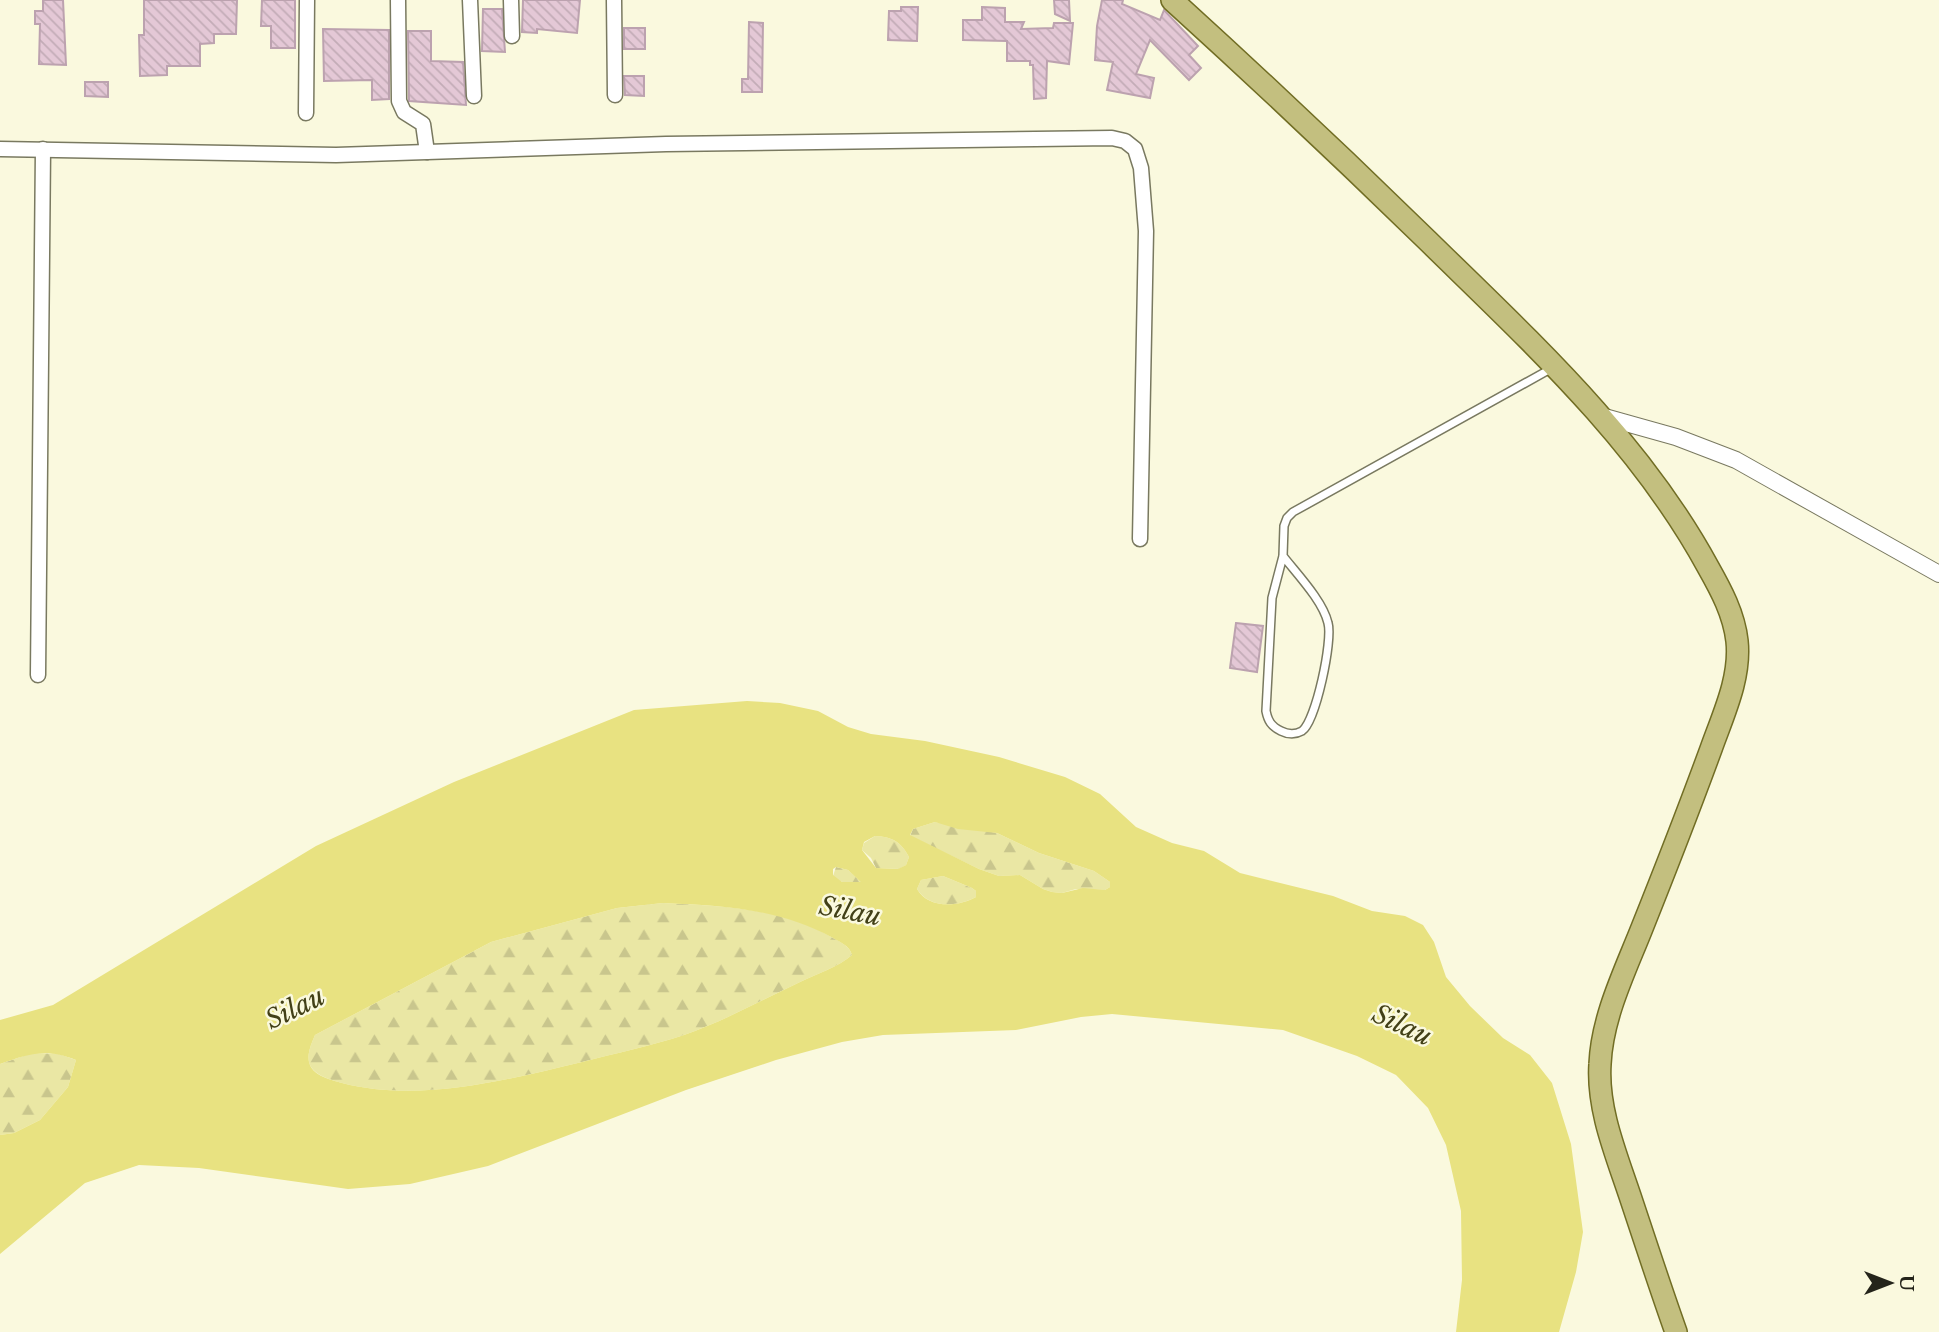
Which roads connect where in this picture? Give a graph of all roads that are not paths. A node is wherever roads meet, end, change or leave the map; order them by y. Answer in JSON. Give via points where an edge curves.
{"nodes":[{"id":1,"x":307,"y":0,"type":"edge"},
{"id":2,"x":398,"y":0,"type":"edge"},
{"id":3,"x":470,"y":0,"type":"edge"},
{"id":4,"x":512,"y":0,"type":"edge"},
{"id":5,"x":614,"y":0,"type":"edge"},
{"id":6,"x":1172,"y":0,"type":"edge"},
{"id":7,"x":512,"y":36,"type":"dead end"},
{"id":8,"x":615,"y":95,"type":"dead end"},
{"id":9,"x":474,"y":96,"type":"dead end"},
{"id":10,"x":306,"y":113,"type":"dead end"},
{"id":11,"x":0,"y":149,"type":"edge"},
{"id":12,"x":43,"y":149,"type":"junction"},
{"id":13,"x":427,"y":152,"type":"junction"},
{"id":14,"x":1554,"y":367,"type":"junction"},
{"id":15,"x":1601,"y":415,"type":"junction"},
{"id":16,"x":1140,"y":539,"type":"dead end"},
{"id":17,"x":1283,"y":556,"type":"junction"},
{"id":18,"x":1939,"y":574,"type":"edge"},
{"id":19,"x":38,"y":676,"type":"dead end"},
{"id":20,"x":1676,"y":1332,"type":"edge"}],
"edges":[{"from":1,"to":10,"type":"street"},
{"from":2,"to":13,"type":"street","via":[[399,101],[404,112],[423,124]]},
{"from":3,"to":9,"type":"street"},
{"from":4,"to":7,"type":"street"},
{"from":5,"to":8,"type":"street"},
{"from":6,"to":14,"type":"main road","via":[[1303,119]]},
{"from":11,"to":12,"type":"street"},
{"from":12,"to":13,"type":"street","via":[[336,155]]},
{"from":12,"to":19,"type":"street"},
{"from":13,"to":16,"type":"street","via":[[680,144],[1125,141],[1135,149],[1141,168],[1146,231]]},
{"from":14,"to":15,"type":"main road"},
{"from":14,"to":17,"type":"lane","via":[[1293,512],[1284,526]]},
{"from":15,"to":18,"type":"street","via":[[1737,460]]},
{"from":15,"to":20,"type":"main road","via":[[1690,534],[1727,605],[1737,642],[1737,670],[1727,704],[1614,1001],[1603,1033],[1600,1062],[1604,1111],[1615,1153]]},
{"from":17,"to":17,"type":"lane","via":[[1322,609],[1330,634],[1311,717],[1296,734],[1274,727],[1266,711],[1272,598]]}]}
